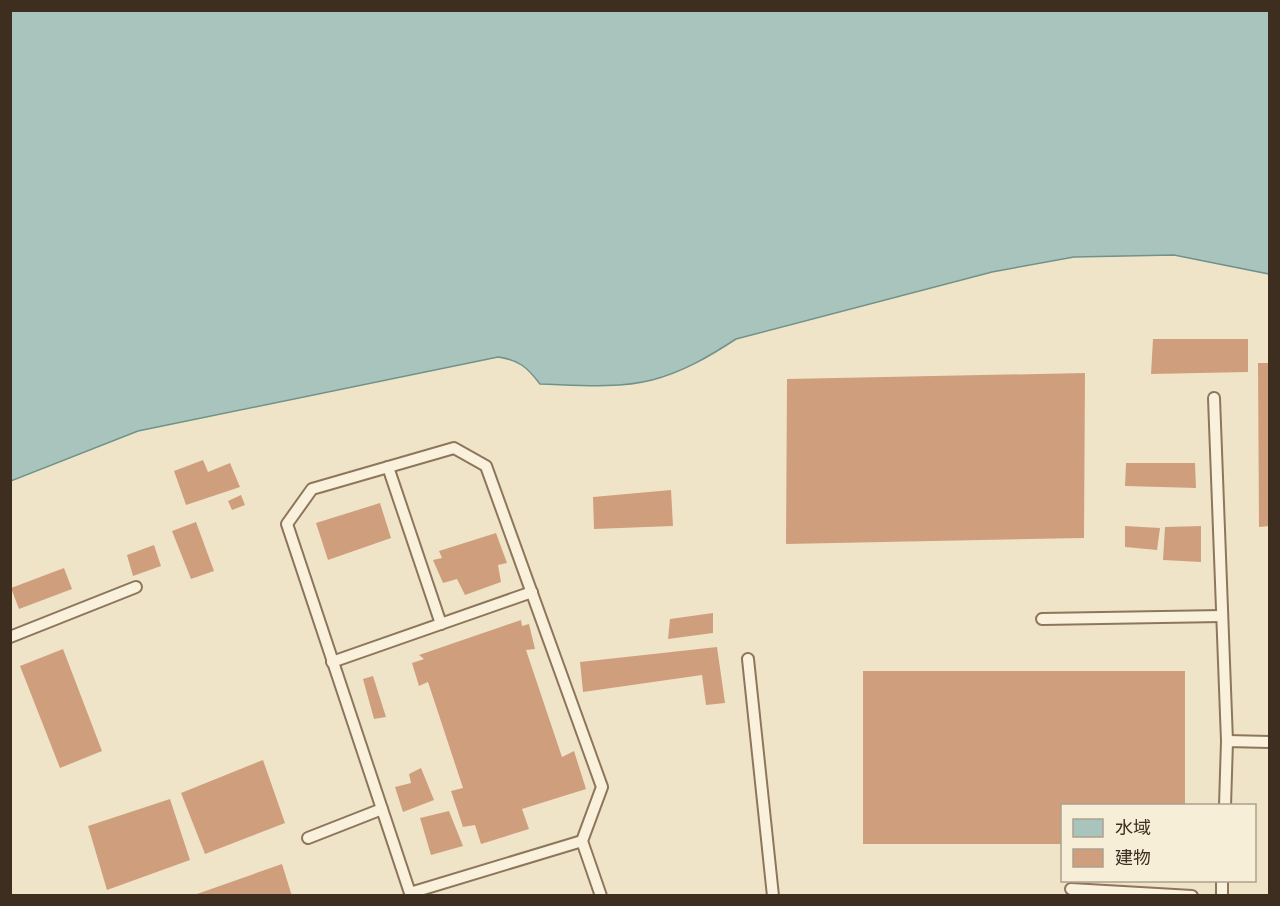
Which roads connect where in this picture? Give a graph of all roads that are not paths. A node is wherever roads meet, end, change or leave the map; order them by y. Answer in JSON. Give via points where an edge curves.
{"nodes":[{"id":1,"x":1214,"y":398,"type":"dead end"},
{"id":2,"x":388,"y":467,"type":"junction"},
{"id":3,"x":136,"y":587,"type":"dead end"},
{"id":4,"x":532,"y":592,"type":"junction"},
{"id":5,"x":1222,"y":616,"type":"junction"},
{"id":6,"x":1042,"y":620,"type":"dead end"},
{"id":7,"x":441,"y":624,"type":"junction"},
{"id":8,"x":10,"y":637,"type":"edge"},
{"id":9,"x":748,"y":659,"type":"dead end"},
{"id":10,"x":332,"y":662,"type":"junction"},
{"id":11,"x":1227,"y":741,"type":"junction"},
{"id":12,"x":1269,"y":742,"type":"edge"},
{"id":13,"x":1225,"y":804,"type":"edge"},
{"id":14,"x":382,"y":809,"type":"junction"},
{"id":15,"x":308,"y":838,"type":"dead end"},
{"id":16,"x":582,"y":841,"type":"junction"},
{"id":17,"x":1071,"y":889,"type":"dead end"},
{"id":18,"x":410,"y":894,"type":"edge"},
{"id":19,"x":601,"y":896,"type":"edge"},
{"id":20,"x":773,"y":896,"type":"edge"},
{"id":21,"x":1192,"y":896,"type":"edge"}],
"edges":[{"from":1,"to":5,"type":"lane"},
{"from":2,"to":4,"type":"lane","via":[[454,447],[486,466]]},
{"from":2,"to":7,"type":"lane"},
{"from":2,"to":10,"type":"lane","via":[[312,489],[287,524]]},
{"from":3,"to":8,"type":"lane"},
{"from":4,"to":7,"type":"lane"},
{"from":4,"to":16,"type":"lane","via":[[602,787]]},
{"from":5,"to":6,"type":"lane"},
{"from":5,"to":11,"type":"lane"},
{"from":7,"to":10,"type":"lane"},
{"from":9,"to":20,"type":"lane"},
{"from":10,"to":14,"type":"lane"},
{"from":11,"to":12,"type":"lane"},
{"from":11,"to":13,"type":"lane"},
{"from":14,"to":15,"type":"lane"},
{"from":14,"to":18,"type":"lane"},
{"from":16,"to":18,"type":"lane"},
{"from":16,"to":19,"type":"lane"},
{"from":17,"to":21,"type":"lane"}]}
